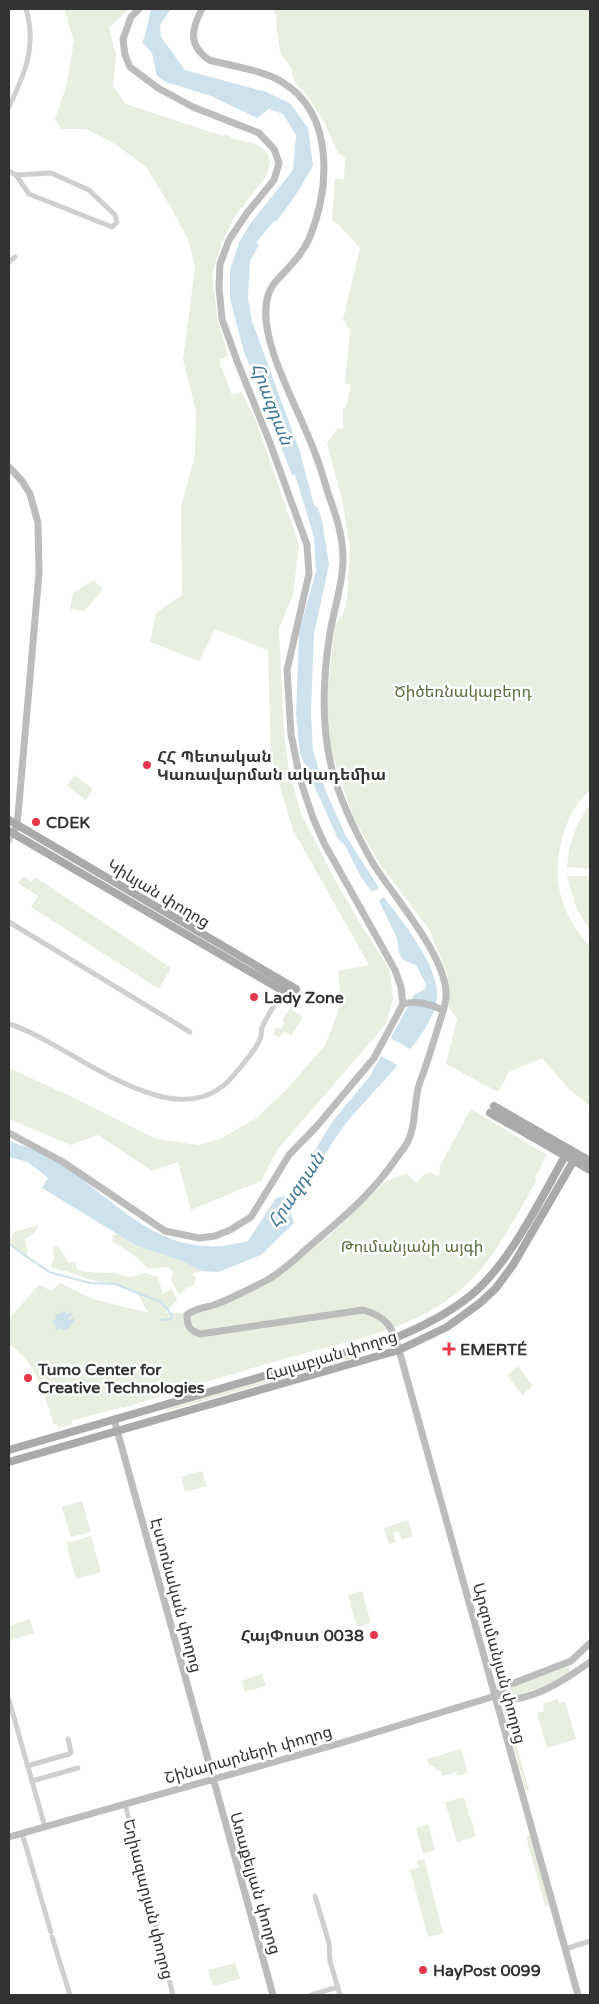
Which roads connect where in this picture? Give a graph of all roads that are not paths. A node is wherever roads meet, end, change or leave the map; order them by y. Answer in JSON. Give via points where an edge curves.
{"nodes":[{"id":1,"x":26,"y":9,"type":"edge"},
{"id":2,"x":139,"y":9,"type":"edge"},
{"id":3,"x":202,"y":9,"type":"edge"},
{"id":4,"x":9,"y":107,"type":"edge"},
{"id":5,"x":9,"y":172,"type":"edge"},
{"id":6,"x":16,"y":175,"type":"junction"},
{"id":7,"x":15,"y":257,"type":"dead end"},
{"id":8,"x":9,"y":262,"type":"edge"},
{"id":9,"x":9,"y":467,"type":"edge"},
{"id":10,"x":9,"y":820,"type":"edge"},
{"id":11,"x":17,"y":824,"type":"junction"},
{"id":12,"x":11,"y":832,"type":"edge"},
{"id":13,"x":9,"y":842,"type":"edge"},
{"id":14,"x":147,"y":902,"type":"junction"},
{"id":15,"x":144,"y":911,"type":"junction"},
{"id":16,"x":9,"y":922,"type":"edge"},
{"id":17,"x":259,"y":968,"type":"junction"},
{"id":18,"x":254,"y":975,"type":"junction"},
{"id":19,"x":283,"y":991,"type":"junction"},
{"id":20,"x":407,"y":1003,"type":"junction"},
{"id":21,"x":440,"y":1008,"type":"junction"},
{"id":22,"x":9,"y":1024,"type":"edge"},
{"id":23,"x":190,"y":1032,"type":"dead end"},
{"id":24,"x":492,"y":1110,"type":"dead end"},
{"id":25,"x":9,"y":1133,"type":"edge"},
{"id":26,"x":571,"y":1154,"type":"junction"},
{"id":27,"x":590,"y":1161,"type":"edge"},
{"id":28,"x":590,"y":1170,"type":"edge"},
{"id":29,"x":395,"y":1338,"type":"junction"},
{"id":30,"x":399,"y":1350,"type":"junction"},
{"id":31,"x":114,"y":1419,"type":"junction"},
{"id":32,"x":118,"y":1432,"type":"junction"},
{"id":33,"x":9,"y":1450,"type":"edge"},
{"id":34,"x":9,"y":1462,"type":"edge"},
{"id":35,"x":590,"y":1643,"type":"edge"},
{"id":36,"x":590,"y":1662,"type":"edge"},
{"id":37,"x":495,"y":1696,"type":"junction"},
{"id":38,"x":9,"y":1700,"type":"edge"},
{"id":39,"x":68,"y":1739,"type":"dead end"},
{"id":40,"x":27,"y":1766,"type":"junction"},
{"id":41,"x":78,"y":1768,"type":"dead end"},
{"id":42,"x":213,"y":1778,"type":"junction"},
{"id":43,"x":32,"y":1781,"type":"junction"},
{"id":44,"x":125,"y":1804,"type":"junction"},
{"id":45,"x":45,"y":1827,"type":"junction"},
{"id":46,"x":22,"y":1833,"type":"junction"},
{"id":47,"x":9,"y":1837,"type":"edge"},
{"id":48,"x":315,"y":1896,"type":"dead end"},
{"id":49,"x":590,"y":1941,"type":"edge"},
{"id":50,"x":565,"y":1949,"type":"junction"},
{"id":51,"x":338,"y":1987,"type":"junction"},
{"id":52,"x":70,"y":1995,"type":"edge"},
{"id":53,"x":173,"y":1995,"type":"edge"},
{"id":54,"x":273,"y":1995,"type":"edge"},
{"id":55,"x":311,"y":1995,"type":"edge"},
{"id":56,"x":340,"y":1995,"type":"edge"},
{"id":57,"x":578,"y":1995,"type":"edge"}],
"edges":[{"from":1,"to":4,"type":"street","via":[[32,35],[30,51]]},
{"from":2,"to":20,"type":"street","via":[[131,17],[123,39],[130,67],[158,88],[193,107],[259,133],[274,149],[278,163],[274,180],[229,240],[220,264],[218,288],[222,319],[307,545],[309,574],[287,670],[291,734],[300,779],[324,843],[395,970]]},
{"from":3,"to":21,"type":"street","via":[[195,22],[193,37],[202,54],[209,60],[278,79],[309,107],[320,133],[324,153],[318,209],[309,239],[297,260],[269,292],[265,322],[276,360],[313,446],[341,530],[342,579],[330,632],[325,686],[325,735],[330,763],[365,850],[431,950],[445,985],[446,996]]},
{"from":5,"to":6,"type":"street"},
{"from":6,"to":6,"type":"street","via":[[30,194],[112,227],[117,222],[116,215],[90,190],[51,173]]},
{"from":7,"to":8,"type":"street"},
{"from":9,"to":11,"type":"street","via":[[30,494],[38,522],[39,573]]},
{"from":10,"to":11,"type":"main road","name":"Կիևյան փողոց"},
{"from":11,"to":12,"type":"street"},
{"from":11,"to":14,"type":"main road","name":"Կիևյան փողոց"},
{"from":12,"to":13,"type":"street"},
{"from":12,"to":15,"type":"main road","name":"Կիևյան փողոց"},
{"from":14,"to":15,"type":"main road"},
{"from":14,"to":17,"type":"main road","name":"Կիևյան փողոց"},
{"from":15,"to":18,"type":"main road","name":"Կիևյան փողոց"},
{"from":16,"to":23,"type":"street"},
{"from":17,"to":18,"type":"main road","via":[[259,974]]},
{"from":17,"to":19,"type":"main road","name":"Կիևյան փողոց","via":[[294,993]]},
{"from":18,"to":19,"type":"main road","name":"Կիևյան փողոց"},
{"from":19,"to":22,"type":"street","via":[[262,1028],[260,1039],[233,1076],[212,1093],[195,1098],[157,1095],[116,1080],[50,1041]]},
{"from":20,"to":21,"type":"street"},
{"from":20,"to":25,"type":"street","via":[[374,1058],[289,1155],[250,1217],[215,1236],[200,1238],[165,1231],[63,1162]]},
{"from":21,"to":29,"type":"street","name":"Արզումանյան փողոց","via":[[430,1058],[415,1096],[414,1121],[408,1141],[377,1184],[271,1278],[212,1306],[191,1310],[187,1315],[188,1327],[200,1334],[363,1310],[385,1320]]},
{"from":24,"to":26,"type":"main road"},
{"from":26,"to":27,"type":"main road"},
{"from":26,"to":28,"type":"main road"},
{"from":26,"to":29,"type":"main road","name":"Հալաբյան փողոց","via":[[510,1249],[484,1283],[455,1307]]},
{"from":26,"to":30,"type":"main road","name":"Հալաբյան փողոց","via":[[518,1257],[496,1288],[447,1328]]},
{"from":29,"to":30,"type":"street","name":"Արզումանյան փողոց"},
{"from":29,"to":31,"type":"main road","name":"Հալաբյան փողոց"},
{"from":30,"to":32,"type":"main road","name":"Հալաբյան փողոց"},
{"from":30,"to":37,"type":"street","name":"Արզումանյան փողոց"},
{"from":31,"to":32,"type":"street","name":"Էստոնական փողոց"},
{"from":31,"to":33,"type":"main road","name":"Հալաբյան փողոց"},
{"from":32,"to":34,"type":"main road","name":"Հալաբյան փողոց"},
{"from":32,"to":42,"type":"street","name":"Էստոնական փողոց"},
{"from":35,"to":37,"type":"street","name":"Շինարարների փողոց","via":[[570,1661],[506,1686]]},
{"from":36,"to":37,"type":"street","name":"Շինարարների փողոց","via":[[572,1675],[529,1695],[516,1699]]},
{"from":37,"to":42,"type":"street","name":"Շինարարների փողոց"},
{"from":37,"to":50,"type":"street","name":"Արզումանյան փողոց"},
{"from":38,"to":40,"type":"street"},
{"from":39,"to":40,"type":"street","via":[[69,1754]]},
{"from":40,"to":43,"type":"street"},
{"from":41,"to":43,"type":"street"},
{"from":42,"to":44,"type":"street","name":"Շինարարների փողոց"},
{"from":42,"to":54,"type":"street","name":"Առաքելյան փողոց"},
{"from":43,"to":45,"type":"street"},
{"from":44,"to":45,"type":"street","name":"Շինարարների փողոց"},
{"from":44,"to":53,"type":"street","name":"Եղիազարյան փողոց"},
{"from":45,"to":46,"type":"street","name":"Շինարարների փողոց"},
{"from":46,"to":47,"type":"street","name":"Շինարարների փողոց"},
{"from":46,"to":52,"type":"street"},
{"from":48,"to":51,"type":"street"},
{"from":49,"to":50,"type":"street"},
{"from":50,"to":57,"type":"street","name":"Արզումանյան փողոց"},
{"from":51,"to":55,"type":"street"},
{"from":51,"to":56,"type":"street"}]}
